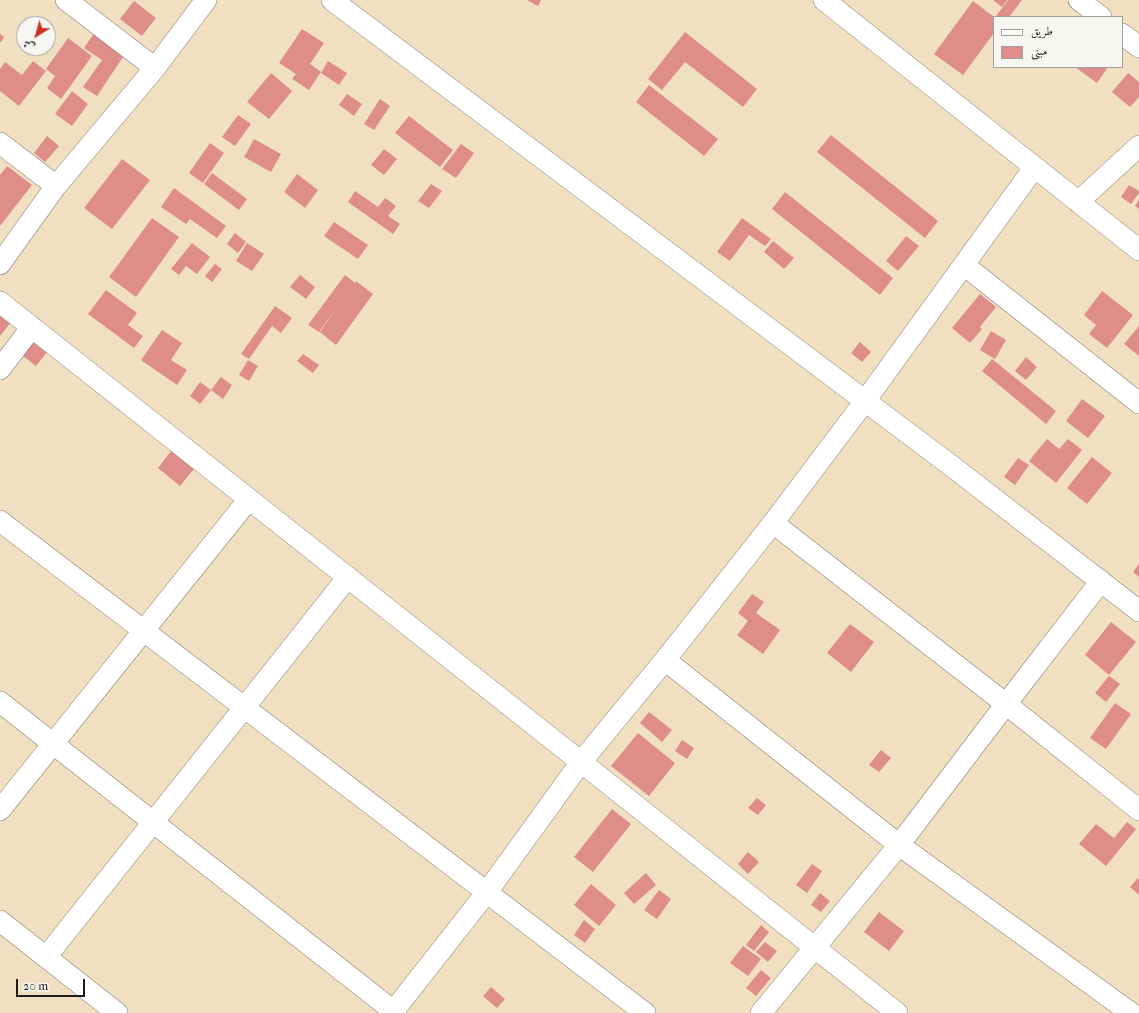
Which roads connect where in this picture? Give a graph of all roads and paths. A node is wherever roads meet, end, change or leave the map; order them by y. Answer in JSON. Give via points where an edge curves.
{"nodes":[{"id":1,"x":66,"y":0,"type":"edge"},
{"id":2,"x":206,"y":0,"type":"edge"},
{"id":3,"x":332,"y":0,"type":"edge"},
{"id":4,"x":824,"y":0,"type":"edge"},
{"id":5,"x":1079,"y":0,"type":"edge"},
{"id":6,"x":1100,"y":16,"type":"edge"},
{"id":7,"x":1123,"y":35,"type":"edge"},
{"id":8,"x":1139,"y":47,"type":"edge"},
{"id":9,"x":155,"y":68,"type":"junction"},
{"id":10,"x":0,"y":143,"type":"edge"},
{"id":11,"x":1139,"y":146,"type":"edge"},
{"id":12,"x":1034,"y":168,"type":"junction"},
{"id":13,"x":56,"y":186,"type":"junction"},
{"id":14,"x":1078,"y":202,"type":"junction"},
{"id":15,"x":1139,"y":250,"type":"edge"},
{"id":16,"x":0,"y":264,"type":"edge"},
{"id":17,"x":964,"y":265,"type":"junction"},
{"id":18,"x":0,"y":302,"type":"edge"},
{"id":19,"x":32,"y":327,"type":"junction"},
{"id":20,"x":0,"y":369,"type":"edge"},
{"id":21,"x":865,"y":402,"type":"junction"},
{"id":22,"x":1139,"y":403,"type":"edge"},
{"id":23,"x":249,"y":499,"type":"junction"},
{"id":24,"x":0,"y":521,"type":"edge"},
{"id":25,"x":773,"y":524,"type":"junction"},
{"id":26,"x":348,"y":577,"type":"junction"},
{"id":27,"x":1101,"y":581,"type":"junction"},
{"id":28,"x":1139,"y":610,"type":"edge"},
{"id":29,"x":144,"y":630,"type":"junction"},
{"id":30,"x":665,"y":660,"type":"junction"},
{"id":31,"x":0,"y":702,"type":"edge"},
{"id":32,"x":1006,"y":704,"type":"junction"},
{"id":33,"x":244,"y":707,"type":"junction"},
{"id":34,"x":53,"y":744,"type":"junction"},
{"id":35,"x":581,"y":762,"type":"junction"},
{"id":36,"x":0,"y":810,"type":"edge"},
{"id":37,"x":1139,"y":810,"type":"edge"},
{"id":38,"x":154,"y":822,"type":"junction"},
{"id":39,"x":899,"y":845,"type":"junction"},
{"id":40,"x":486,"y":892,"type":"junction"},
{"id":41,"x":0,"y":921,"type":"edge"},
{"id":42,"x":814,"y":948,"type":"junction"},
{"id":43,"x":46,"y":957,"type":"junction"},
{"id":44,"x":394,"y":1012,"type":"edge"},
{"id":45,"x":117,"y":1013,"type":"edge"},
{"id":46,"x":645,"y":1013,"type":"edge"},
{"id":47,"x":761,"y":1013,"type":"edge"},
{"id":48,"x":897,"y":1013,"type":"edge"},
{"id":49,"x":1130,"y":1013,"type":"edge"}],
"edges":[{"from":1,"to":9,"type":"street"},
{"from":2,"to":9,"type":"street"},
{"from":3,"to":21,"type":"street"},
{"from":4,"to":12,"type":"street"},
{"from":5,"to":6,"type":"street"},
{"from":7,"to":8,"type":"street"},
{"from":9,"to":13,"type":"street"},
{"from":10,"to":13,"type":"street"},
{"from":11,"to":14,"type":"street"},
{"from":12,"to":14,"type":"street"},
{"from":12,"to":17,"type":"street"},
{"from":13,"to":16,"type":"street"},
{"from":14,"to":15,"type":"street"},
{"from":17,"to":21,"type":"street"},
{"from":17,"to":22,"type":"street"},
{"from":18,"to":19,"type":"street"},
{"from":19,"to":20,"type":"street"},
{"from":19,"to":23,"type":"street"},
{"from":21,"to":25,"type":"street"},
{"from":21,"to":27,"type":"street"},
{"from":23,"to":26,"type":"street"},
{"from":23,"to":29,"type":"street"},
{"from":24,"to":29,"type":"street"},
{"from":25,"to":30,"type":"street"},
{"from":25,"to":32,"type":"street"},
{"from":26,"to":33,"type":"street"},
{"from":26,"to":35,"type":"street"},
{"from":27,"to":28,"type":"street"},
{"from":27,"to":32,"type":"street"},
{"from":29,"to":33,"type":"street"},
{"from":29,"to":34,"type":"street"},
{"from":30,"to":35,"type":"street"},
{"from":30,"to":39,"type":"street"},
{"from":31,"to":34,"type":"street"},
{"from":32,"to":37,"type":"street"},
{"from":32,"to":39,"type":"street"},
{"from":33,"to":38,"type":"street"},
{"from":33,"to":40,"type":"street"},
{"from":34,"to":36,"type":"street"},
{"from":34,"to":38,"type":"street"},
{"from":35,"to":40,"type":"street"},
{"from":35,"to":42,"type":"street"},
{"from":38,"to":43,"type":"street"},
{"from":38,"to":44,"type":"street"},
{"from":39,"to":42,"type":"street"},
{"from":39,"to":49,"type":"street"},
{"from":40,"to":44,"type":"street"},
{"from":40,"to":46,"type":"street"},
{"from":41,"to":43,"type":"street"},
{"from":42,"to":47,"type":"street"},
{"from":42,"to":48,"type":"street"},
{"from":43,"to":45,"type":"street"}]}
